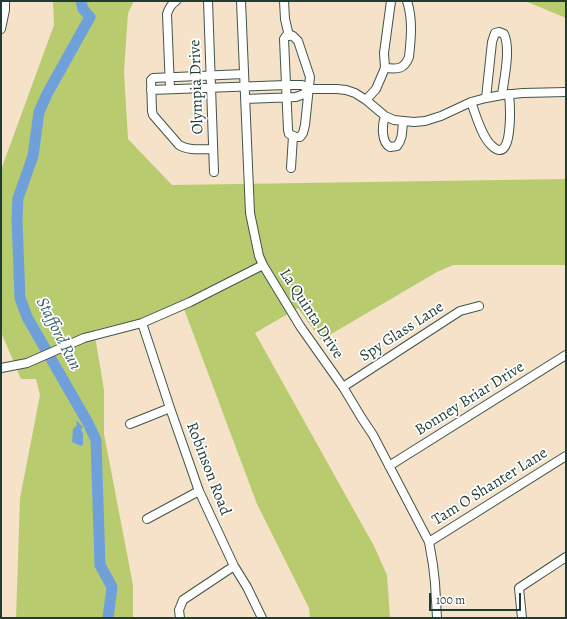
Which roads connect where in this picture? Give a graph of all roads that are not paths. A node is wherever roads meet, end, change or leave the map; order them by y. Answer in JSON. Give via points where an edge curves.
{"nodes":[{"id":1,"x":5,"y":1,"type":"edge"},
{"id":2,"x":176,"y":1,"type":"edge"},
{"id":3,"x":208,"y":1,"type":"edge"},
{"id":4,"x":241,"y":1,"type":"edge"},
{"id":5,"x":284,"y":1,"type":"edge"},
{"id":6,"x":391,"y":1,"type":"edge"},
{"id":7,"x":407,"y":1,"type":"edge"},
{"id":8,"x":1,"y":29,"type":"edge"},
{"id":9,"x":290,"y":35,"type":"junction"},
{"id":10,"x":385,"y":68,"type":"junction"},
{"id":11,"x":244,"y":74,"type":"junction"},
{"id":12,"x":211,"y":76,"type":"junction"},
{"id":13,"x":170,"y":77,"type":"junction"},
{"id":14,"x":286,"y":85,"type":"junction"},
{"id":15,"x":245,"y":86,"type":"junction"},
{"id":16,"x":211,"y":87,"type":"junction"},
{"id":17,"x":170,"y":89,"type":"junction"},
{"id":18,"x":309,"y":89,"type":"junction"},
{"id":19,"x":151,"y":90,"type":"junction"},
{"id":20,"x":566,"y":92,"type":"edge"},
{"id":21,"x":506,"y":95,"type":"junction"},
{"id":22,"x":286,"y":97,"type":"junction"},
{"id":23,"x":486,"y":98,"type":"junction"},
{"id":24,"x":245,"y":99,"type":"junction"},
{"id":25,"x":366,"y":100,"type":"junction"},
{"id":26,"x":471,"y":102,"type":"junction"},
{"id":27,"x":385,"y":116,"type":"junction"},
{"id":28,"x":403,"y":121,"type":"junction"},
{"id":29,"x":293,"y":136,"type":"junction"},
{"id":30,"x":214,"y":149,"type":"junction"},
{"id":31,"x":291,"y":168,"type":"dead end"},
{"id":32,"x":214,"y":172,"type":"dead end"},
{"id":33,"x":263,"y":266,"type":"junction"},
{"id":34,"x":479,"y":306,"type":"dead end"},
{"id":35,"x":142,"y":323,"type":"junction"},
{"id":36,"x":566,"y":355,"type":"edge"},
{"id":37,"x":1,"y":368,"type":"edge"},
{"id":38,"x":343,"y":387,"type":"junction"},
{"id":39,"x":170,"y":408,"type":"junction"},
{"id":40,"x":130,"y":424,"type":"dead end"},
{"id":41,"x":566,"y":456,"type":"edge"},
{"id":42,"x":389,"y":466,"type":"junction"},
{"id":43,"x":200,"y":491,"type":"junction"},
{"id":44,"x":147,"y":519,"type":"dead end"},
{"id":45,"x":429,"y":542,"type":"junction"},
{"id":46,"x":566,"y":556,"type":"edge"},
{"id":47,"x":234,"y":566,"type":"junction"},
{"id":48,"x":180,"y":618,"type":"edge"},
{"id":49,"x":262,"y":618,"type":"edge"},
{"id":50,"x":437,"y":618,"type":"edge"},
{"id":51,"x":522,"y":618,"type":"edge"}],
"edges":[{"from":1,"to":8,"type":"street"},
{"from":2,"to":13,"type":"street","via":[[172,3],[167,14]]},
{"from":3,"to":12,"type":"street","name":"Olympia Drive"},
{"from":4,"to":11,"type":"street","name":"La Quinta Drive"},
{"from":5,"to":9,"type":"street"},
{"from":6,"to":10,"type":"street"},
{"from":7,"to":10,"type":"street","via":[[411,19],[409,57],[401,68]]},
{"from":9,"to":14,"type":"street","via":[[284,39]]},
{"from":9,"to":18,"type":"street","via":[[298,41],[305,59],[310,77]]},
{"from":10,"to":25,"type":"street","via":[[376,89]]},
{"from":11,"to":12,"type":"street"},
{"from":11,"to":15,"type":"street","name":"La Quinta Drive"},
{"from":12,"to":13,"type":"street"},
{"from":12,"to":16,"type":"street","name":"Olympia Drive"},
{"from":13,"to":17,"type":"street"},
{"from":13,"to":19,"type":"street","via":[[153,78]]},
{"from":14,"to":15,"type":"street"},
{"from":14,"to":18,"type":"street","via":[[302,85]]},
{"from":14,"to":22,"type":"street"},
{"from":15,"to":16,"type":"street"},
{"from":15,"to":24,"type":"street","name":"La Quinta Drive"},
{"from":16,"to":17,"type":"street"},
{"from":16,"to":30,"type":"street","name":"Olympia Drive"},
{"from":17,"to":19,"type":"street"},
{"from":18,"to":22,"type":"street","via":[[296,97]]},
{"from":18,"to":25,"type":"street","via":[[346,90]]},
{"from":18,"to":29,"type":"street","via":[[303,133],[300,137]]},
{"from":19,"to":30,"type":"street","via":[[152,111],[178,145],[190,150]]},
{"from":20,"to":21,"type":"street"},
{"from":21,"to":23,"type":"street"},
{"from":21,"to":23,"type":"street","via":[[506,36],[499,32],[495,33],[492,42]]},
{"from":21,"to":26,"type":"street","via":[[511,120],[509,136],[505,147],[499,150],[490,144],[483,134]]},
{"from":22,"to":24,"type":"street"},
{"from":22,"to":29,"type":"street","via":[[288,130]]},
{"from":23,"to":26,"type":"street"},
{"from":24,"to":33,"type":"street","name":"La Quinta Drive","via":[[250,213]]},
{"from":25,"to":27,"type":"street"},
{"from":26,"to":28,"type":"street","via":[[434,119]]},
{"from":27,"to":28,"type":"street"},
{"from":27,"to":28,"type":"street","via":[[384,136],[386,145],[390,148],[401,140]]},
{"from":29,"to":31,"type":"street"},
{"from":30,"to":32,"type":"street","name":"Olympia Drive"},
{"from":33,"to":35,"type":"street"},
{"from":33,"to":38,"type":"street","name":"La Quinta Drive","via":[[300,326]]},
{"from":34,"to":38,"type":"street","name":"Spy Glass Lane","via":[[460,311]]},
{"from":35,"to":37,"type":"street","via":[[84,338],[27,362]]},
{"from":35,"to":39,"type":"street","name":"Robinson Road"},
{"from":36,"to":42,"type":"street","name":"Bonney Briar Drive"},
{"from":38,"to":42,"type":"street","name":"La Quinta Drive"},
{"from":39,"to":40,"type":"street"},
{"from":39,"to":43,"type":"street","name":"Robinson Road"},
{"from":41,"to":45,"type":"street","name":"Tam O Shanter Lane"},
{"from":42,"to":45,"type":"street","name":"La Quinta Drive"},
{"from":43,"to":44,"type":"street"},
{"from":43,"to":47,"type":"street","name":"Robinson Road"},
{"from":45,"to":50,"type":"street","name":"La Quinta Drive"},
{"from":46,"to":51,"type":"street","via":[[519,588]]},
{"from":47,"to":48,"type":"street","via":[[183,600],[179,610]]},
{"from":47,"to":49,"type":"street","name":"Robinson Road"}]}
